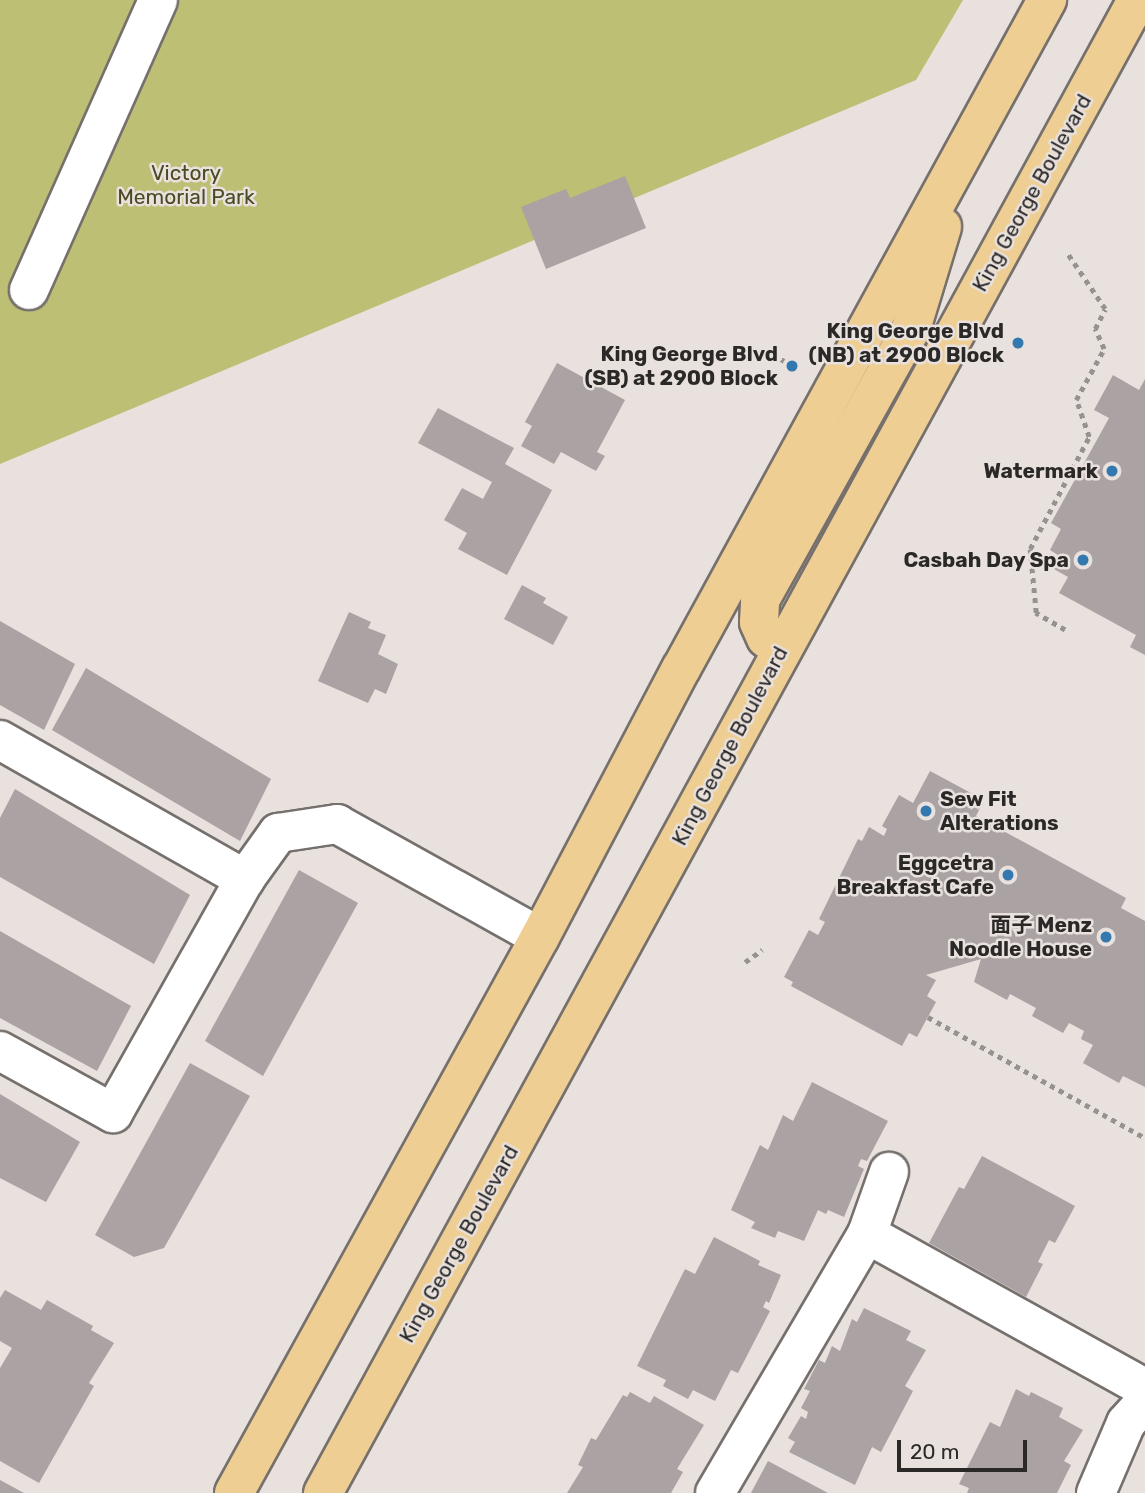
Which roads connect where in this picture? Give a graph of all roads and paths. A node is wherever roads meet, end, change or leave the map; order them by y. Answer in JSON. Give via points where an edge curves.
{"nodes":[{"id":1,"x":158,"y":0,"type":"edge"},
{"id":2,"x":1048,"y":0,"type":"edge"},
{"id":3,"x":1133,"y":5,"type":"edge"},
{"id":4,"x":964,"y":151,"type":"junction"},
{"id":5,"x":1067,"y":253,"type":"dead end"},
{"id":6,"x":29,"y":290,"type":"dead end"},
{"id":7,"x":773,"y":354,"type":"dead end"},
{"id":8,"x":792,"y":366,"type":"dead end"},
{"id":9,"x":1065,"y":630,"type":"dead end"},
{"id":10,"x":781,"y":650,"type":"junction"},
{"id":11,"x":0,"y":740,"type":"edge"},
{"id":12,"x":245,"y":879,"type":"junction"},
{"id":13,"x":540,"y":937,"type":"junction"},
{"id":14,"x":762,"y":950,"type":"dead end"},
{"id":15,"x":745,"y":962,"type":"dead end"},
{"id":16,"x":928,"y":1017,"type":"dead end"},
{"id":17,"x":0,"y":1051,"type":"edge"},
{"id":18,"x":1145,"y":1138,"type":"edge"},
{"id":19,"x":889,"y":1172,"type":"dead end"},
{"id":20,"x":867,"y":1234,"type":"junction"},
{"id":21,"x":1145,"y":1388,"type":"edge"},
{"id":22,"x":1145,"y":1402,"type":"edge"},
{"id":23,"x":1107,"y":1489,"type":"edge"},
{"id":24,"x":233,"y":1493,"type":"edge"},
{"id":25,"x":323,"y":1493,"type":"edge"},
{"id":26,"x":715,"y":1493,"type":"edge"}],
"edges":[{"from":1,"to":6,"type":"lane"},
{"from":2,"to":4,"type":"main road"},
{"from":3,"to":10,"type":"main road","name":"King George Boulevard"},
{"from":4,"to":10,"type":"main road","via":[[911,329],[760,600],[759,622],[766,638]]},
{"from":4,"to":13,"type":"main road"},
{"from":5,"to":9,"type":"path","via":[[1105,309],[1094,329],[1104,349],[1076,400],[1090,438],[1030,549],[1036,613]]},
{"from":7,"to":8,"type":"path"},
{"from":10,"to":25,"type":"main road","name":"King George Boulevard"},
{"from":11,"to":12,"type":"lane"},
{"from":12,"to":13,"type":"lane","via":[[278,833],[337,824]]},
{"from":12,"to":17,"type":"lane","via":[[113,1113]]},
{"from":13,"to":24,"type":"main road"},
{"from":14,"to":15,"type":"path"},
{"from":16,"to":18,"type":"path"},
{"from":19,"to":20,"type":"lane"},
{"from":20,"to":21,"type":"lane"},
{"from":20,"to":26,"type":"lane"},
{"from":22,"to":23,"type":"lane","via":[[1126,1423]]}]}
